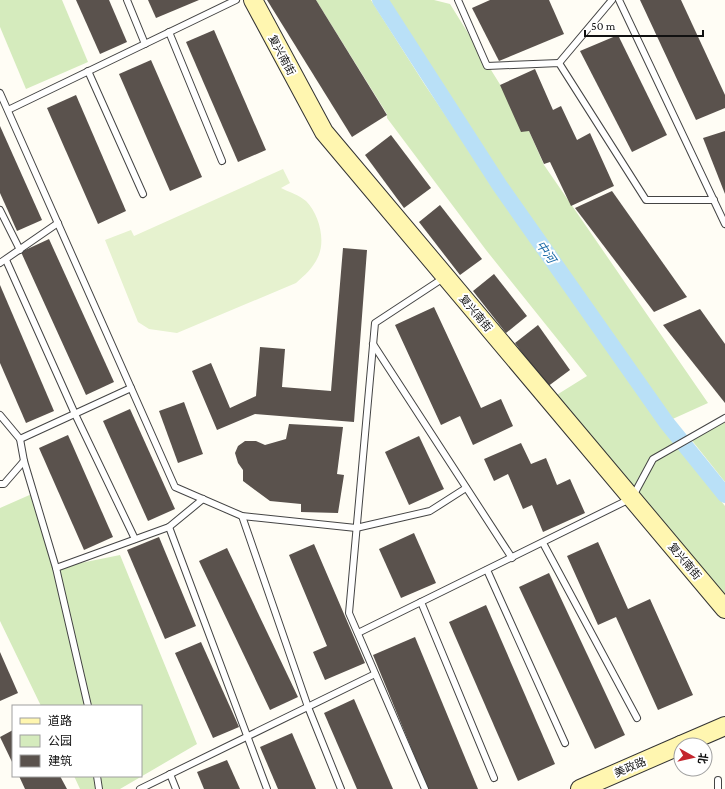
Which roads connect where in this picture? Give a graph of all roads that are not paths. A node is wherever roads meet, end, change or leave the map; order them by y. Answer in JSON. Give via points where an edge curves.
{"nodes":[{"id":1,"x":127,"y":0,"type":"edge"},
{"id":2,"x":236,"y":0,"type":"edge"},
{"id":3,"x":253,"y":0,"type":"edge"},
{"id":4,"x":458,"y":0,"type":"edge"},
{"id":5,"x":612,"y":0,"type":"edge"},
{"id":6,"x":619,"y":0,"type":"edge"},
{"id":7,"x":169,"y":32,"type":"junction"},
{"id":8,"x":145,"y":44,"type":"junction"},
{"id":9,"x":559,"y":64,"type":"junction"},
{"id":10,"x":88,"y":71,"type":"junction"},
{"id":11,"x":0,"y":93,"type":"edge"},
{"id":12,"x":8,"y":110,"type":"junction"},
{"id":13,"x":222,"y":161,"type":"dead end"},
{"id":14,"x":142,"y":194,"type":"dead end"},
{"id":15,"x":714,"y":200,"type":"junction"},
{"id":16,"x":0,"y":210,"type":"edge"},
{"id":17,"x":58,"y":223,"type":"junction"},
{"id":18,"x":725,"y":224,"type":"edge"},
{"id":19,"x":20,"y":250,"type":"junction"},
{"id":20,"x":3,"y":262,"type":"edge"},
{"id":21,"x":445,"y":277,"type":"junction"},
{"id":22,"x":373,"y":344,"type":"junction"},
{"id":23,"x":131,"y":388,"type":"junction"},
{"id":24,"x":75,"y":414,"type":"junction"},
{"id":25,"x":0,"y":415,"type":"edge"},
{"id":26,"x":725,"y":418,"type":"edge"},
{"id":27,"x":3,"y":422,"type":"edge"},
{"id":28,"x":20,"y":439,"type":"junction"},
{"id":29,"x":24,"y":461,"type":"junction"},
{"id":30,"x":0,"y":484,"type":"edge"},
{"id":31,"x":466,"y":488,"type":"junction"},
{"id":32,"x":632,"y":498,"type":"junction"},
{"id":33,"x":203,"y":499,"type":"junction"},
{"id":34,"x":242,"y":516,"type":"junction"},
{"id":35,"x":169,"y":527,"type":"junction"},
{"id":36,"x":356,"y":528,"type":"junction"},
{"id":37,"x":135,"y":539,"type":"junction"},
{"id":38,"x":543,"y":543,"type":"junction"},
{"id":39,"x":512,"y":558,"type":"junction"},
{"id":40,"x":56,"y":568,"type":"junction"},
{"id":41,"x":487,"y":570,"type":"junction"},
{"id":42,"x":421,"y":602,"type":"junction"},
{"id":43,"x":725,"y":609,"type":"edge"},
{"id":44,"x":358,"y":634,"type":"junction"},
{"id":45,"x":375,"y":674,"type":"junction"},
{"id":46,"x":88,"y":705,"type":"edge"},
{"id":47,"x":308,"y":707,"type":"junction"},
{"id":48,"x":637,"y":718,"type":"dead end"},
{"id":49,"x":725,"y":726,"type":"edge"},
{"id":50,"x":249,"y":736,"type":"junction"},
{"id":51,"x":700,"y":737,"type":"edge"},
{"id":52,"x":565,"y":744,"type":"dead end"},
{"id":53,"x":673,"y":748,"type":"edge"},
{"id":54,"x":170,"y":774,"type":"junction"},
{"id":55,"x":97,"y":777,"type":"edge"},
{"id":56,"x":494,"y":778,"type":"dead end"},
{"id":57,"x":718,"y":780,"type":"dead end"},
{"id":58,"x":99,"y":789,"type":"edge"},
{"id":59,"x":140,"y":789,"type":"edge"},
{"id":60,"x":176,"y":789,"type":"edge"},
{"id":61,"x":267,"y":789,"type":"edge"},
{"id":62,"x":341,"y":789,"type":"edge"},
{"id":63,"x":425,"y":789,"type":"edge"},
{"id":64,"x":580,"y":789,"type":"edge"},
{"id":65,"x":718,"y":789,"type":"edge"}],
"edges":[{"from":1,"to":8,"type":"lane"},
{"from":2,"to":7,"type":"lane"},
{"from":3,"to":21,"type":"street","name":"复兴南街","via":[[324,132]]},
{"from":4,"to":9,"type":"lane","via":[[487,66]]},
{"from":5,"to":9,"type":"lane"},
{"from":6,"to":15,"type":"lane"},
{"from":7,"to":8,"type":"lane"},
{"from":7,"to":13,"type":"lane"},
{"from":8,"to":10,"type":"lane"},
{"from":9,"to":15,"type":"lane","via":[[646,200]]},
{"from":10,"to":12,"type":"lane"},
{"from":10,"to":14,"type":"lane"},
{"from":11,"to":12,"type":"lane"},
{"from":12,"to":17,"type":"lane"},
{"from":15,"to":18,"type":"lane"},
{"from":16,"to":19,"type":"lane"},
{"from":17,"to":19,"type":"lane"},
{"from":17,"to":23,"type":"lane"},
{"from":19,"to":20,"type":"lane"},
{"from":20,"to":24,"type":"lane"},
{"from":21,"to":22,"type":"lane","via":[[375,323]]},
{"from":21,"to":32,"type":"street","name":"复兴南街"},
{"from":22,"to":31,"type":"lane"},
{"from":22,"to":36,"type":"lane"},
{"from":23,"to":24,"type":"lane"},
{"from":23,"to":33,"type":"lane","via":[[175,487]]},
{"from":24,"to":28,"type":"lane"},
{"from":24,"to":37,"type":"lane"},
{"from":25,"to":27,"type":"lane"},
{"from":26,"to":32,"type":"lane","via":[[653,459]]},
{"from":27,"to":28,"type":"lane"},
{"from":28,"to":29,"type":"lane"},
{"from":29,"to":30,"type":"lane","via":[[4,484]]},
{"from":29,"to":40,"type":"lane"},
{"from":31,"to":36,"type":"lane","via":[[430,511]]},
{"from":31,"to":39,"type":"lane"},
{"from":32,"to":38,"type":"lane"},
{"from":32,"to":43,"type":"street","name":"复兴南街"},
{"from":33,"to":34,"type":"lane"},
{"from":33,"to":35,"type":"lane"},
{"from":34,"to":36,"type":"lane"},
{"from":34,"to":47,"type":"lane"},
{"from":35,"to":37,"type":"lane"},
{"from":35,"to":50,"type":"lane"},
{"from":36,"to":44,"type":"lane","via":[[349,613]]},
{"from":37,"to":40,"type":"lane"},
{"from":38,"to":39,"type":"lane"},
{"from":38,"to":48,"type":"lane"},
{"from":39,"to":41,"type":"lane"},
{"from":40,"to":46,"type":"lane"},
{"from":41,"to":42,"type":"lane"},
{"from":41,"to":52,"type":"lane"},
{"from":42,"to":44,"type":"lane"},
{"from":42,"to":56,"type":"lane"},
{"from":44,"to":45,"type":"lane"},
{"from":45,"to":47,"type":"lane"},
{"from":45,"to":63,"type":"lane"},
{"from":47,"to":50,"type":"lane"},
{"from":47,"to":62,"type":"lane"},
{"from":49,"to":51,"type":"street","name":"美政路"},
{"from":50,"to":54,"type":"lane"},
{"from":50,"to":61,"type":"lane"},
{"from":53,"to":64,"type":"street","name":"美政路"},
{"from":54,"to":59,"type":"lane"},
{"from":54,"to":60,"type":"lane"},
{"from":55,"to":58,"type":"lane"},
{"from":57,"to":65,"type":"lane"}]}
